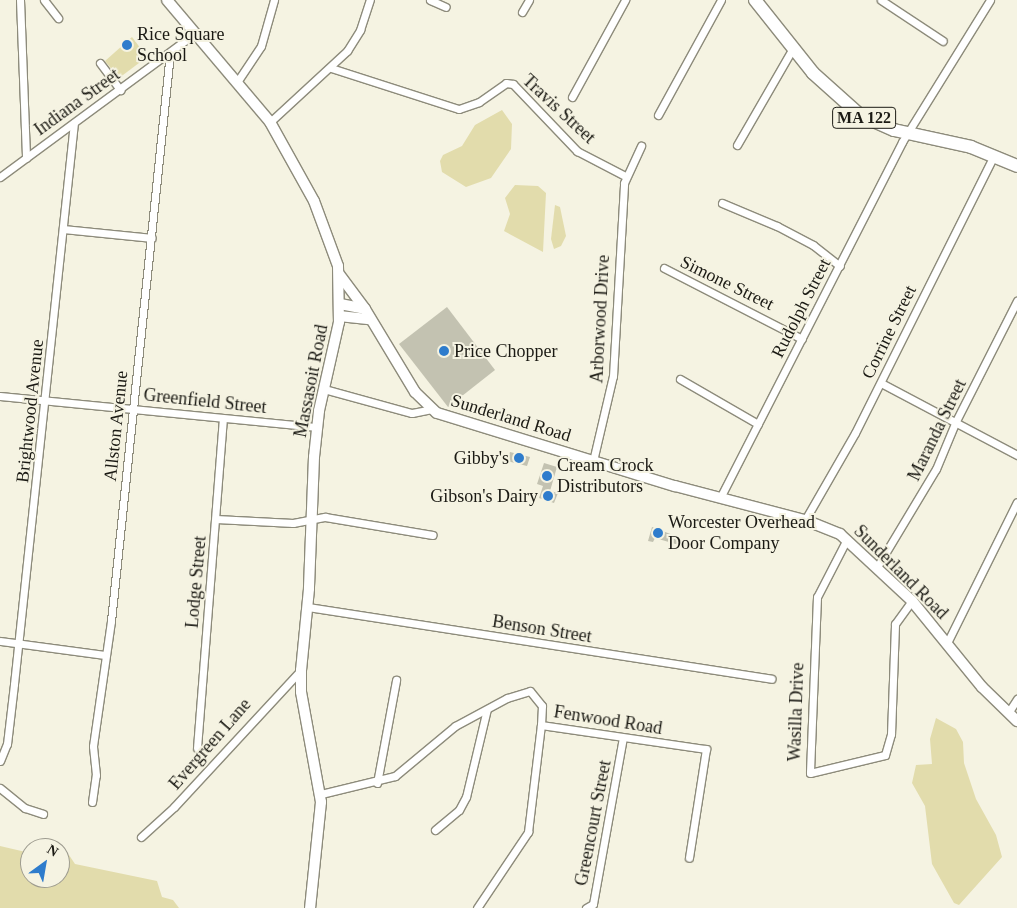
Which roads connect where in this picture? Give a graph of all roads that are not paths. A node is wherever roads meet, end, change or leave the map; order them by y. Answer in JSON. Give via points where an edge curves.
{"nodes":[{"id":1,"x":20,"y":0,"type":"edge"},
{"id":2,"x":44,"y":0,"type":"edge"},
{"id":3,"x":166,"y":0,"type":"edge"},
{"id":4,"x":274,"y":0,"type":"edge"},
{"id":5,"x":370,"y":0,"type":"edge"},
{"id":6,"x":430,"y":0,"type":"edge"},
{"id":7,"x":529,"y":0,"type":"edge"},
{"id":8,"x":625,"y":0,"type":"edge"},
{"id":9,"x":721,"y":0,"type":"edge"},
{"id":10,"x":755,"y":0,"type":"edge"},
{"id":11,"x":881,"y":0,"type":"edge"},
{"id":12,"x":990,"y":0,"type":"edge"},
{"id":13,"x":446,"y":8,"type":"dead end"},
{"id":14,"x":522,"y":12,"type":"dead end"},
{"id":15,"x":58,"y":18,"type":"dead end"},
{"id":16,"x":195,"y":33,"type":"junction"},
{"id":17,"x":943,"y":41,"type":"dead end"},
{"id":18,"x":793,"y":48,"type":"junction"},
{"id":19,"x":170,"y":53,"type":"junction"},
{"id":20,"x":100,"y":63,"type":"dead end"},
{"id":21,"x":331,"y":68,"type":"junction"},
{"id":22,"x":237,"y":82,"type":"junction"},
{"id":23,"x":120,"y":90,"type":"junction"},
{"id":24,"x":572,"y":97,"type":"dead end"},
{"id":25,"x":658,"y":115,"type":"dead end"},
{"id":26,"x":270,"y":122,"type":"junction"},
{"id":27,"x":74,"y":123,"type":"junction"},
{"id":28,"x":907,"y":134,"type":"junction"},
{"id":29,"x":737,"y":145,"type":"dead end"},
{"id":30,"x":641,"y":146,"type":"dead end"},
{"id":31,"x":994,"y":155,"type":"junction"},
{"id":32,"x":26,"y":158,"type":"junction"},
{"id":33,"x":1017,"y":166,"type":"edge"},
{"id":34,"x":625,"y":176,"type":"junction"},
{"id":35,"x":0,"y":177,"type":"edge"},
{"id":36,"x":722,"y":203,"type":"dead end"},
{"id":37,"x":64,"y":229,"type":"junction"},
{"id":38,"x":152,"y":238,"type":"junction"},
{"id":39,"x":840,"y":266,"type":"junction"},
{"id":40,"x":664,"y":268,"type":"dead end"},
{"id":41,"x":339,"y":274,"type":"junction"},
{"id":42,"x":1017,"y":301,"type":"edge"},
{"id":43,"x":340,"y":304,"type":"junction"},
{"id":44,"x":365,"y":309,"type":"junction"},
{"id":45,"x":340,"y":316,"type":"junction"},
{"id":46,"x":370,"y":320,"type":"junction"},
{"id":47,"x":802,"y":339,"type":"junction"},
{"id":48,"x":680,"y":379,"type":"dead end"},
{"id":49,"x":881,"y":383,"type":"junction"},
{"id":50,"x":324,"y":389,"type":"junction"},
{"id":51,"x":0,"y":396,"type":"edge"},
{"id":52,"x":46,"y":400,"type":"junction"},
{"id":53,"x":133,"y":409,"type":"junction"},
{"id":54,"x":432,"y":409,"type":"junction"},
{"id":55,"x":223,"y":419,"type":"junction"},
{"id":56,"x":956,"y":421,"type":"junction"},
{"id":57,"x":758,"y":424,"type":"junction"},
{"id":58,"x":317,"y":427,"type":"junction"},
{"id":59,"x":1017,"y":455,"type":"edge"},
{"id":60,"x":593,"y":461,"type":"junction"},
{"id":61,"x":721,"y":496,"type":"junction"},
{"id":62,"x":1017,"y":502,"type":"edge"},
{"id":63,"x":216,"y":519,"type":"junction"},
{"id":64,"x":312,"y":520,"type":"junction"},
{"id":65,"x":805,"y":520,"type":"junction"},
{"id":66,"x":432,"y":535,"type":"dead end"},
{"id":67,"x":847,"y":539,"type":"junction"},
{"id":68,"x":877,"y":567,"type":"junction"},
{"id":69,"x":912,"y":601,"type":"junction"},
{"id":70,"x":308,"y":607,"type":"junction"},
{"id":71,"x":0,"y":641,"type":"edge"},
{"id":72,"x":18,"y":643,"type":"junction"},
{"id":73,"x":947,"y":643,"type":"junction"},
{"id":74,"x":105,"y":655,"type":"junction"},
{"id":75,"x":301,"y":670,"type":"junction"},
{"id":76,"x":396,"y":680,"type":"dead end"},
{"id":77,"x":770,"y":680,"type":"dead end"},
{"id":78,"x":1017,"y":698,"type":"edge"},
{"id":79,"x":488,"y":709,"type":"junction"},
{"id":80,"x":1008,"y":713,"type":"junction"},
{"id":81,"x":1017,"y":721,"type":"edge"},
{"id":82,"x":541,"y":725,"type":"junction"},
{"id":83,"x":623,"y":738,"type":"junction"},
{"id":84,"x":197,"y":748,"type":"dead end"},
{"id":85,"x":0,"y":761,"type":"edge"},
{"id":86,"x":377,"y":783,"type":"junction"},
{"id":87,"x":0,"y":788,"type":"edge"},
{"id":88,"x":320,"y":794,"type":"junction"},
{"id":89,"x":92,"y":802,"type":"dead end"},
{"id":90,"x":43,"y":814,"type":"dead end"},
{"id":91,"x":435,"y":830,"type":"dead end"},
{"id":92,"x":141,"y":838,"type":"dead end"},
{"id":93,"x":688,"y":858,"type":"dead end"},
{"id":94,"x":595,"y":906,"type":"edge"},
{"id":95,"x":310,"y":908,"type":"edge"},
{"id":96,"x":477,"y":908,"type":"edge"},
{"id":97,"x":586,"y":908,"type":"edge"}],
"edges":[{"from":1,"to":32,"type":"street"},
{"from":2,"to":15,"type":"street"},
{"from":3,"to":16,"type":"main road","name":"Massasoit Road"},
{"from":4,"to":22,"type":"street","via":[[261,46]]},
{"from":5,"to":21,"type":"street","via":[[356,38]]},
{"from":6,"to":13,"type":"street"},
{"from":7,"to":14,"type":"street"},
{"from":8,"to":24,"type":"street"},
{"from":9,"to":25,"type":"street"},
{"from":10,"to":18,"type":"highway","number":"MA 122"},
{"from":11,"to":17,"type":"street"},
{"from":12,"to":28,"type":"street","name":"Rudolph Street"},
{"from":16,"to":19,"type":"street","name":"Indiana Street"},
{"from":16,"to":22,"type":"main road","name":"Massasoit Road"},
{"from":18,"to":28,"type":"highway","number":"MA 122","via":[[850,108],[869,121]]},
{"from":18,"to":29,"type":"street"},
{"from":19,"to":23,"type":"street","name":"Indiana Street"},
{"from":19,"to":38,"type":"street","name":"Allston Avenue"},
{"from":20,"to":23,"type":"street"},
{"from":21,"to":26,"type":"street"},
{"from":21,"to":34,"type":"street","name":"Travis Street","via":[[458,109],[480,102],[506,84],[513,84],[577,151]]},
{"from":22,"to":26,"type":"main road","name":"Massasoit Road"},
{"from":23,"to":27,"type":"street","name":"Indiana Street"},
{"from":26,"to":41,"type":"main road","name":"Massasoit Road","via":[[321,216]]},
{"from":27,"to":32,"type":"street","name":"Indiana Street"},
{"from":27,"to":37,"type":"street","name":"Brightwood Avenue"},
{"from":28,"to":31,"type":"highway","number":"MA 122"},
{"from":28,"to":39,"type":"street","name":"Rudolph Street"},
{"from":30,"to":34,"type":"street"},
{"from":31,"to":33,"type":"highway","number":"MA 122"},
{"from":31,"to":49,"type":"street","name":"Corrine Street"},
{"from":32,"to":35,"type":"street","name":"Indiana Street"},
{"from":34,"to":60,"type":"street","name":"Arborwood Drive","via":[[613,376]]},
{"from":36,"to":39,"type":"street","via":[[784,230]]},
{"from":37,"to":38,"type":"street"},
{"from":37,"to":52,"type":"street","name":"Brightwood Avenue"},
{"from":38,"to":53,"type":"street","name":"Allston Avenue"},
{"from":39,"to":47,"type":"street","name":"Rudolph Street"},
{"from":40,"to":47,"type":"street","name":"Simone Street"},
{"from":41,"to":43,"type":"main road","name":"Massasoit Road"},
{"from":41,"to":44,"type":"main road","name":"Sunderland Road"},
{"from":42,"to":56,"type":"street","name":"Maranda Street"},
{"from":43,"to":44,"type":"main road"},
{"from":43,"to":45,"type":"main road","name":"Massasoit Road"},
{"from":44,"to":46,"type":"main road","name":"Sunderland Road"},
{"from":45,"to":46,"type":"main road"},
{"from":45,"to":50,"type":"main road","name":"Massasoit Road"},
{"from":46,"to":54,"type":"main road","name":"Sunderland Road","via":[[408,383]]},
{"from":47,"to":57,"type":"street","name":"Rudolph Street"},
{"from":48,"to":57,"type":"street"},
{"from":49,"to":56,"type":"street"},
{"from":49,"to":65,"type":"street","name":"Corrine Street"},
{"from":50,"to":54,"type":"street","via":[[412,413]]},
{"from":50,"to":58,"type":"main road","name":"Massasoit Road"},
{"from":51,"to":52,"type":"street","name":"Greenfield Street"},
{"from":52,"to":53,"type":"street","name":"Greenfield Street"},
{"from":52,"to":72,"type":"street","name":"Brightwood Avenue"},
{"from":53,"to":55,"type":"street","name":"Greenfield Street"},
{"from":53,"to":74,"type":"street","name":"Allston Avenue"},
{"from":54,"to":60,"type":"main road","name":"Sunderland Road","via":[[459,421]]},
{"from":55,"to":58,"type":"street","name":"Greenfield Street"},
{"from":55,"to":63,"type":"street","name":"Lodge Street"},
{"from":56,"to":59,"type":"street"},
{"from":56,"to":68,"type":"street","name":"Maranda Street","via":[[936,469]]},
{"from":57,"to":61,"type":"street","name":"Rudolph Street"},
{"from":58,"to":64,"type":"main road","name":"Massasoit Road"},
{"from":60,"to":61,"type":"main road","name":"Sunderland Road"},
{"from":61,"to":65,"type":"main road","name":"Sunderland Road"},
{"from":62,"to":73,"type":"street"},
{"from":63,"to":64,"type":"street","via":[[293,524]]},
{"from":63,"to":84,"type":"street","name":"Lodge Street"},
{"from":64,"to":66,"type":"street","via":[[325,517]]},
{"from":64,"to":70,"type":"main road","name":"Massasoit Road"},
{"from":65,"to":67,"type":"main road","name":"Sunderland Road"},
{"from":67,"to":68,"type":"main road","name":"Sunderland Road"},
{"from":67,"to":69,"type":"street","name":"Wasilla Drive","via":[[817,597],[810,773],[885,755],[891,734],[895,624]]},
{"from":68,"to":69,"type":"main road","name":"Sunderland Road"},
{"from":69,"to":73,"type":"main road","name":"Sunderland Road"},
{"from":70,"to":75,"type":"main road","name":"Massasoit Road"},
{"from":70,"to":77,"type":"street","name":"Benson Street"},
{"from":71,"to":72,"type":"street"},
{"from":72,"to":74,"type":"street"},
{"from":72,"to":85,"type":"street","name":"Brightwood Avenue","via":[[7,744]]},
{"from":73,"to":80,"type":"main road","name":"Sunderland Road"},
{"from":74,"to":89,"type":"street","name":"Allston Avenue","via":[[93,746],[96,774]]},
{"from":75,"to":88,"type":"main road","name":"Massasoit Road","via":[[301,692]]},
{"from":75,"to":92,"type":"street","name":"Evergreen Lane","via":[[174,807]]},
{"from":76,"to":86,"type":"street"},
{"from":78,"to":80,"type":"street"},
{"from":79,"to":82,"type":"street","name":"Fenwood Road","via":[[530,691],[542,706]]},
{"from":79,"to":86,"type":"street","name":"Fenwood Road","via":[[455,726],[402,772]]},
{"from":79,"to":91,"type":"street","via":[[466,797],[454,814]]},
{"from":80,"to":81,"type":"main road","name":"Sunderland Road"},
{"from":82,"to":83,"type":"street","name":"Fenwood Road"},
{"from":82,"to":96,"type":"street","via":[[528,832]]},
{"from":83,"to":93,"type":"street","name":"Fenwood Road","via":[[706,749]]},
{"from":83,"to":94,"type":"street","name":"Greencourt Street"},
{"from":86,"to":88,"type":"street","name":"Fenwood Road"},
{"from":87,"to":90,"type":"street","via":[[29,810]]},
{"from":88,"to":95,"type":"main road","name":"Massasoit Road","via":[[320,835]]},
{"from":94,"to":97,"type":"street","name":"Greencourt Street"}]}
